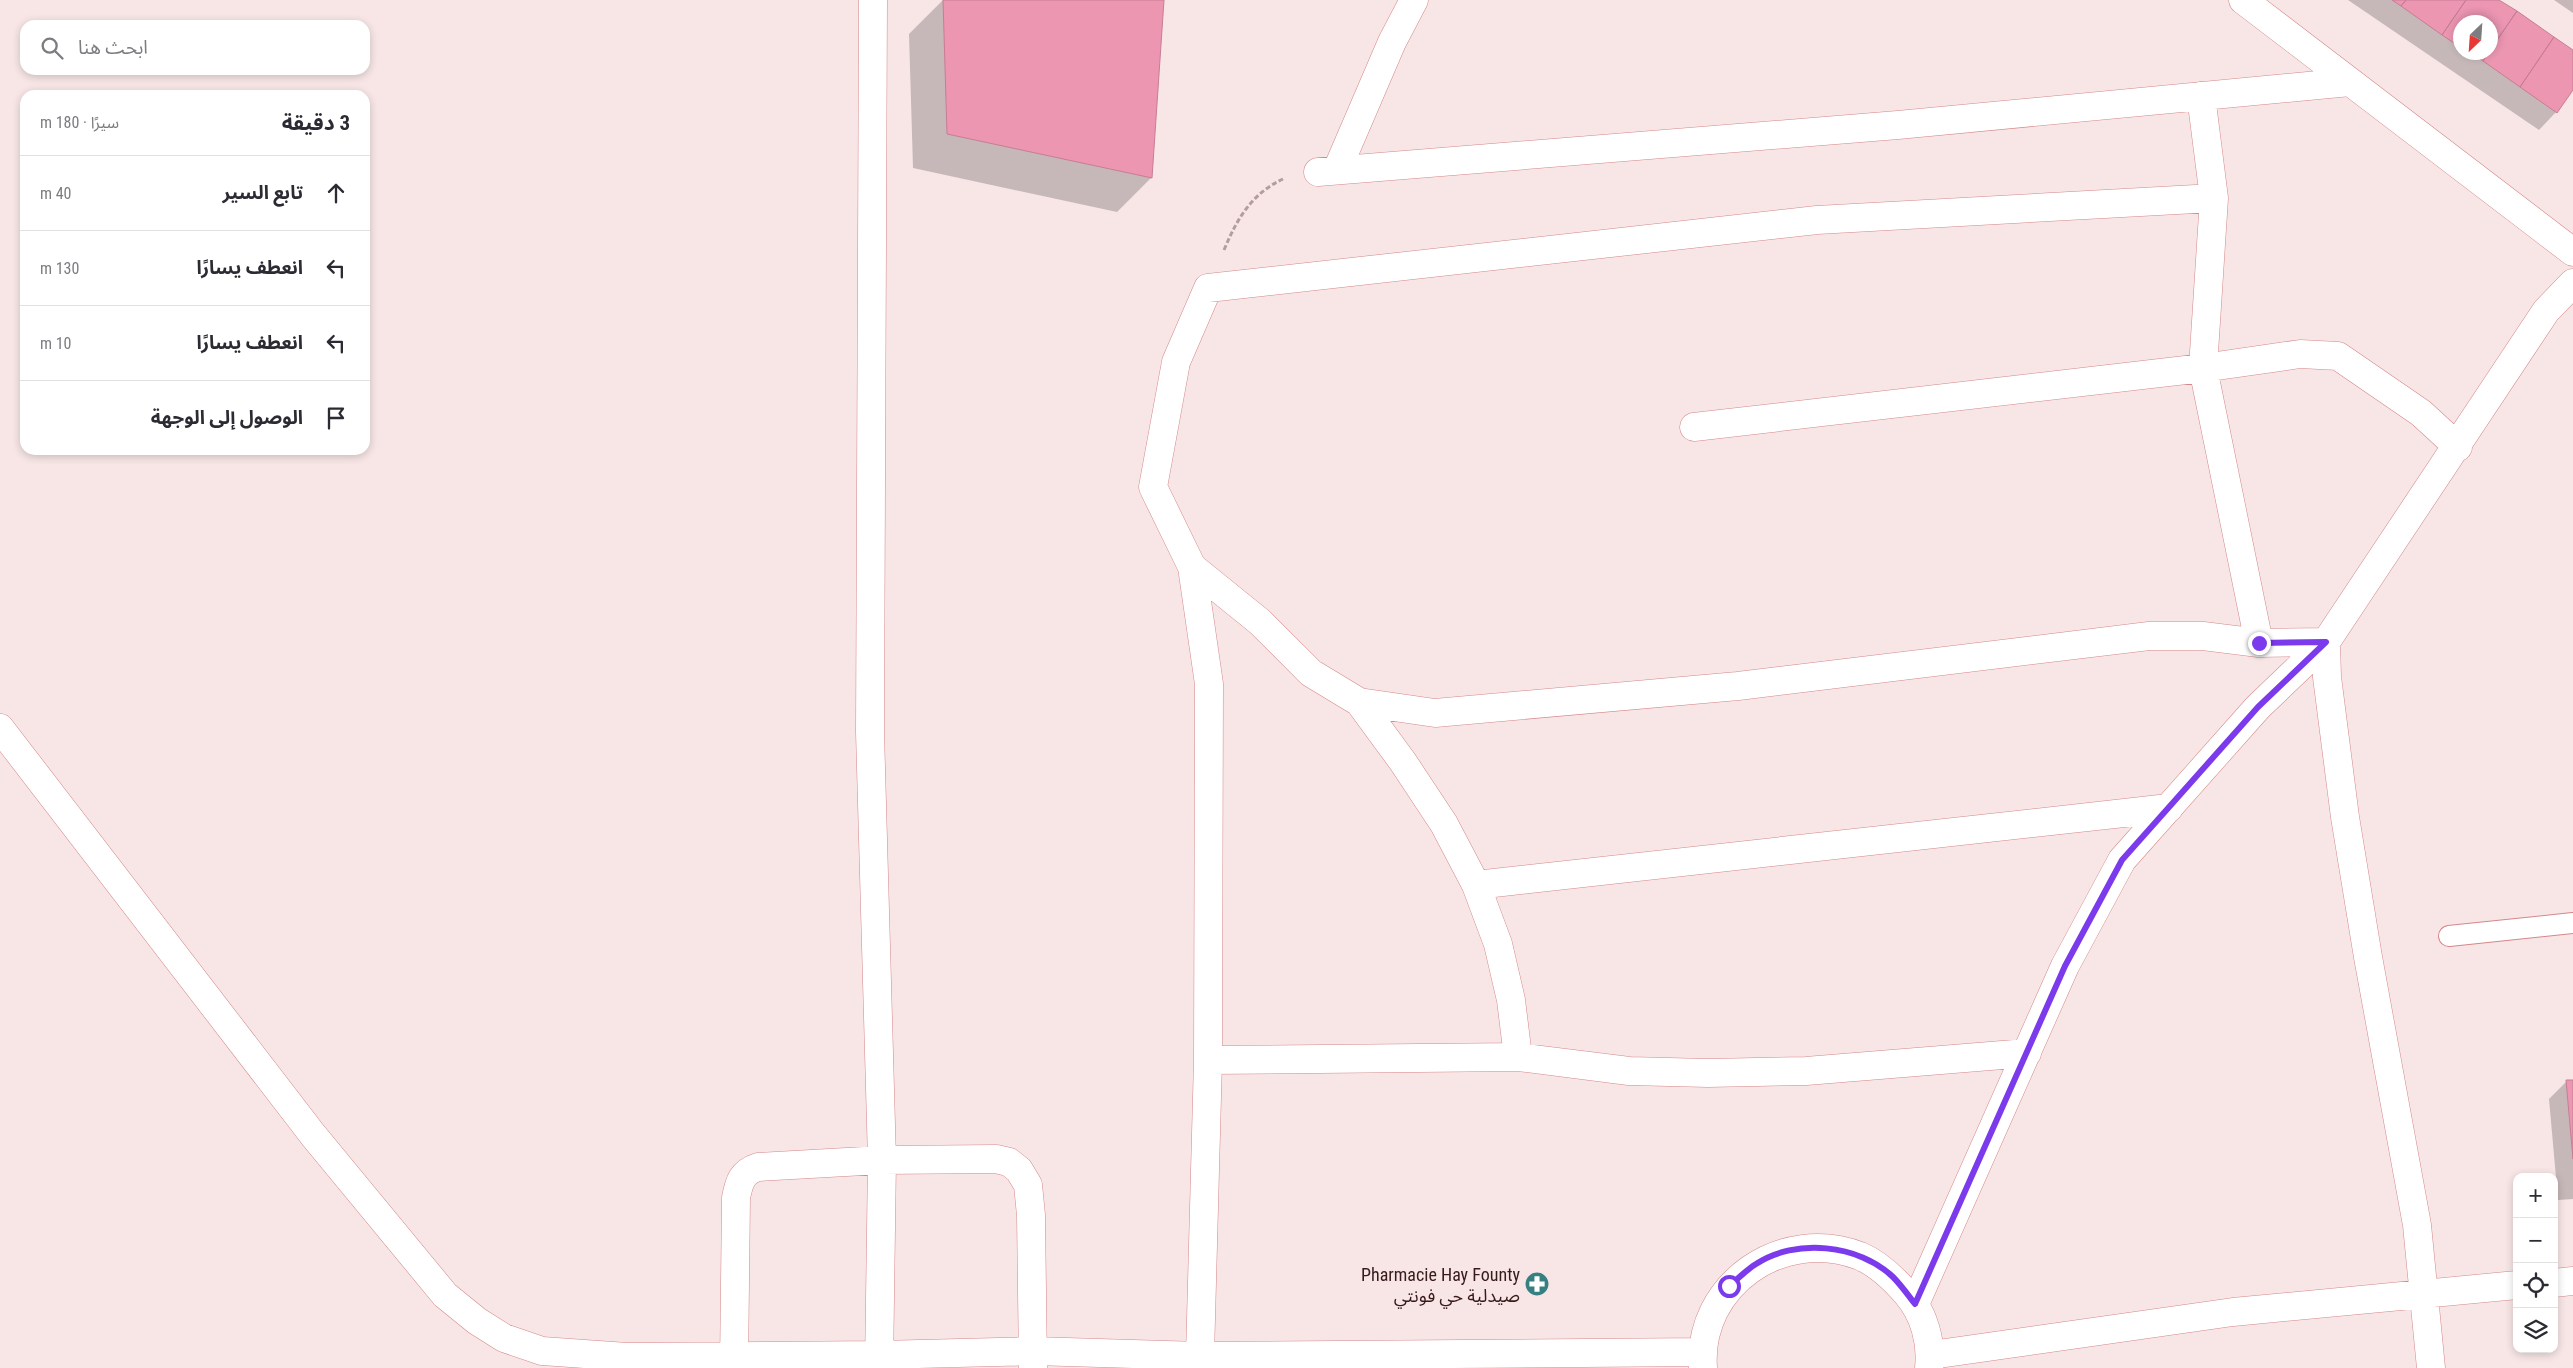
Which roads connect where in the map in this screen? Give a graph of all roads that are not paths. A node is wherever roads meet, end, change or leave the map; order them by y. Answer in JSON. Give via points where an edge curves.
{"nodes":[{"id":1,"x":873,"y":0,"type":"edge"},
{"id":2,"x":1414,"y":0,"type":"edge"},
{"id":3,"x":2243,"y":0,"type":"edge"},
{"id":4,"x":2350,"y":82,"type":"junction"},
{"id":5,"x":2201,"y":96,"type":"junction"},
{"id":6,"x":2214,"y":198,"type":"junction"},
{"id":7,"x":2573,"y":252,"type":"edge"},
{"id":8,"x":2573,"y":283,"type":"edge"},
{"id":9,"x":2203,"y":368,"type":"junction"},
{"id":10,"x":1694,"y":427,"type":"dead end"},
{"id":11,"x":2458,"y":447,"type":"junction"},
{"id":12,"x":1192,"y":567,"type":"junction"},
{"id":13,"x":2326,"y":642,"type":"junction"},
{"id":14,"x":2259,"y":643,"type":"junction"},
{"id":15,"x":1359,"y":702,"type":"junction"},
{"id":16,"x":0,"y":728,"type":"edge"},
{"id":17,"x":2169,"y":808,"type":"junction"},
{"id":18,"x":1476,"y":885,"type":"junction"},
{"id":19,"x":2573,"y":923,"type":"edge"},
{"id":20,"x":2449,"y":936,"type":"dead end"},
{"id":21,"x":2027,"y":1053,"type":"junction"},
{"id":22,"x":1518,"y":1057,"type":"junction"},
{"id":23,"x":1208,"y":1060,"type":"junction"},
{"id":24,"x":882,"y":1160,"type":"junction"},
{"id":25,"x":2573,"y":1281,"type":"edge"},
{"id":26,"x":2558,"y":1282,"type":"edge"},
{"id":27,"x":2513,"y":1286,"type":"edge"},
{"id":28,"x":2422,"y":1293,"type":"junction"},
{"id":29,"x":1915,"y":1304,"type":"junction"},
{"id":30,"x":1200,"y":1356,"type":"junction"},
{"id":31,"x":1033,"y":1359,"type":"edge"},
{"id":32,"x":1702,"y":1360,"type":"edge"},
{"id":33,"x":1930,"y":1361,"type":"edge"},
{"id":34,"x":734,"y":1362,"type":"edge"},
{"id":35,"x":879,"y":1362,"type":"edge"},
{"id":36,"x":2431,"y":1368,"type":"edge"}],
"edges":[{"from":1,"to":24,"type":"street","via":[[870,732]]},
{"from":2,"to":5,"type":"street","via":[[1327,171]]},
{"from":3,"to":4,"type":"street"},
{"from":4,"to":5,"type":"street"},
{"from":4,"to":7,"type":"street"},
{"from":5,"to":6,"type":"street"},
{"from":6,"to":9,"type":"street"},
{"from":6,"to":12,"type":"street","via":[[1816,220],[1208,288],[1176,362],[1153,487]]},
{"from":8,"to":11,"type":"street","via":[[2546,311]]},
{"from":9,"to":10,"type":"street"},
{"from":9,"to":11,"type":"street","via":[[2300,354],[2338,356],[2421,413]]},
{"from":9,"to":14,"type":"street"},
{"from":11,"to":13,"type":"street"},
{"from":12,"to":15,"type":"street","via":[[1260,622],[1312,673]]},
{"from":12,"to":23,"type":"street","via":[[1208,684]]},
{"from":13,"to":14,"type":"street"},
{"from":13,"to":17,"type":"street","via":[[2258,707]]},
{"from":13,"to":28,"type":"street","via":[[2327,676],[2345,817],[2417,1225]]},
{"from":14,"to":15,"type":"street","via":[[2203,636],[2149,636],[1738,686],[1435,712]]},
{"from":15,"to":18,"type":"street","via":[[1444,824]]},
{"from":16,"to":34,"type":"street","via":[[313,1136],[445,1295],[504,1338],[542,1351]]},
{"from":17,"to":18,"type":"street"},
{"from":17,"to":21,"type":"street","via":[[2122,860],[2065,966]]},
{"from":18,"to":22,"type":"street","via":[[1498,944],[1511,1000]]},
{"from":19,"to":20,"type":"lane"},
{"from":21,"to":22,"type":"street","via":[[1806,1071],[1708,1073],[1629,1071]]},
{"from":21,"to":29,"type":"street"},
{"from":22,"to":23,"type":"street"},
{"from":23,"to":30,"type":"street"},
{"from":24,"to":31,"type":"street","via":[[996,1159],[1009,1162],[1019,1170],[1028,1185],[1031,1215]]},
{"from":24,"to":34,"type":"street","via":[[758,1166],[742,1177],[736,1198]]},
{"from":24,"to":35,"type":"street"},
{"from":25,"to":26,"type":"street"},
{"from":27,"to":28,"type":"street"},
{"from":28,"to":33,"type":"street","via":[[2233,1312]]},
{"from":28,"to":36,"type":"street"},
{"from":29,"to":32,"type":"street","via":[[1892,1276],[1861,1256],[1826,1248],[1790,1250],[1757,1263],[1729,1286],[1710,1317]]},
{"from":29,"to":33,"type":"street","via":[[1926,1329]]},
{"from":30,"to":31,"type":"street"},
{"from":30,"to":32,"type":"street"},
{"from":31,"to":35,"type":"street"},
{"from":34,"to":35,"type":"street"}]}
